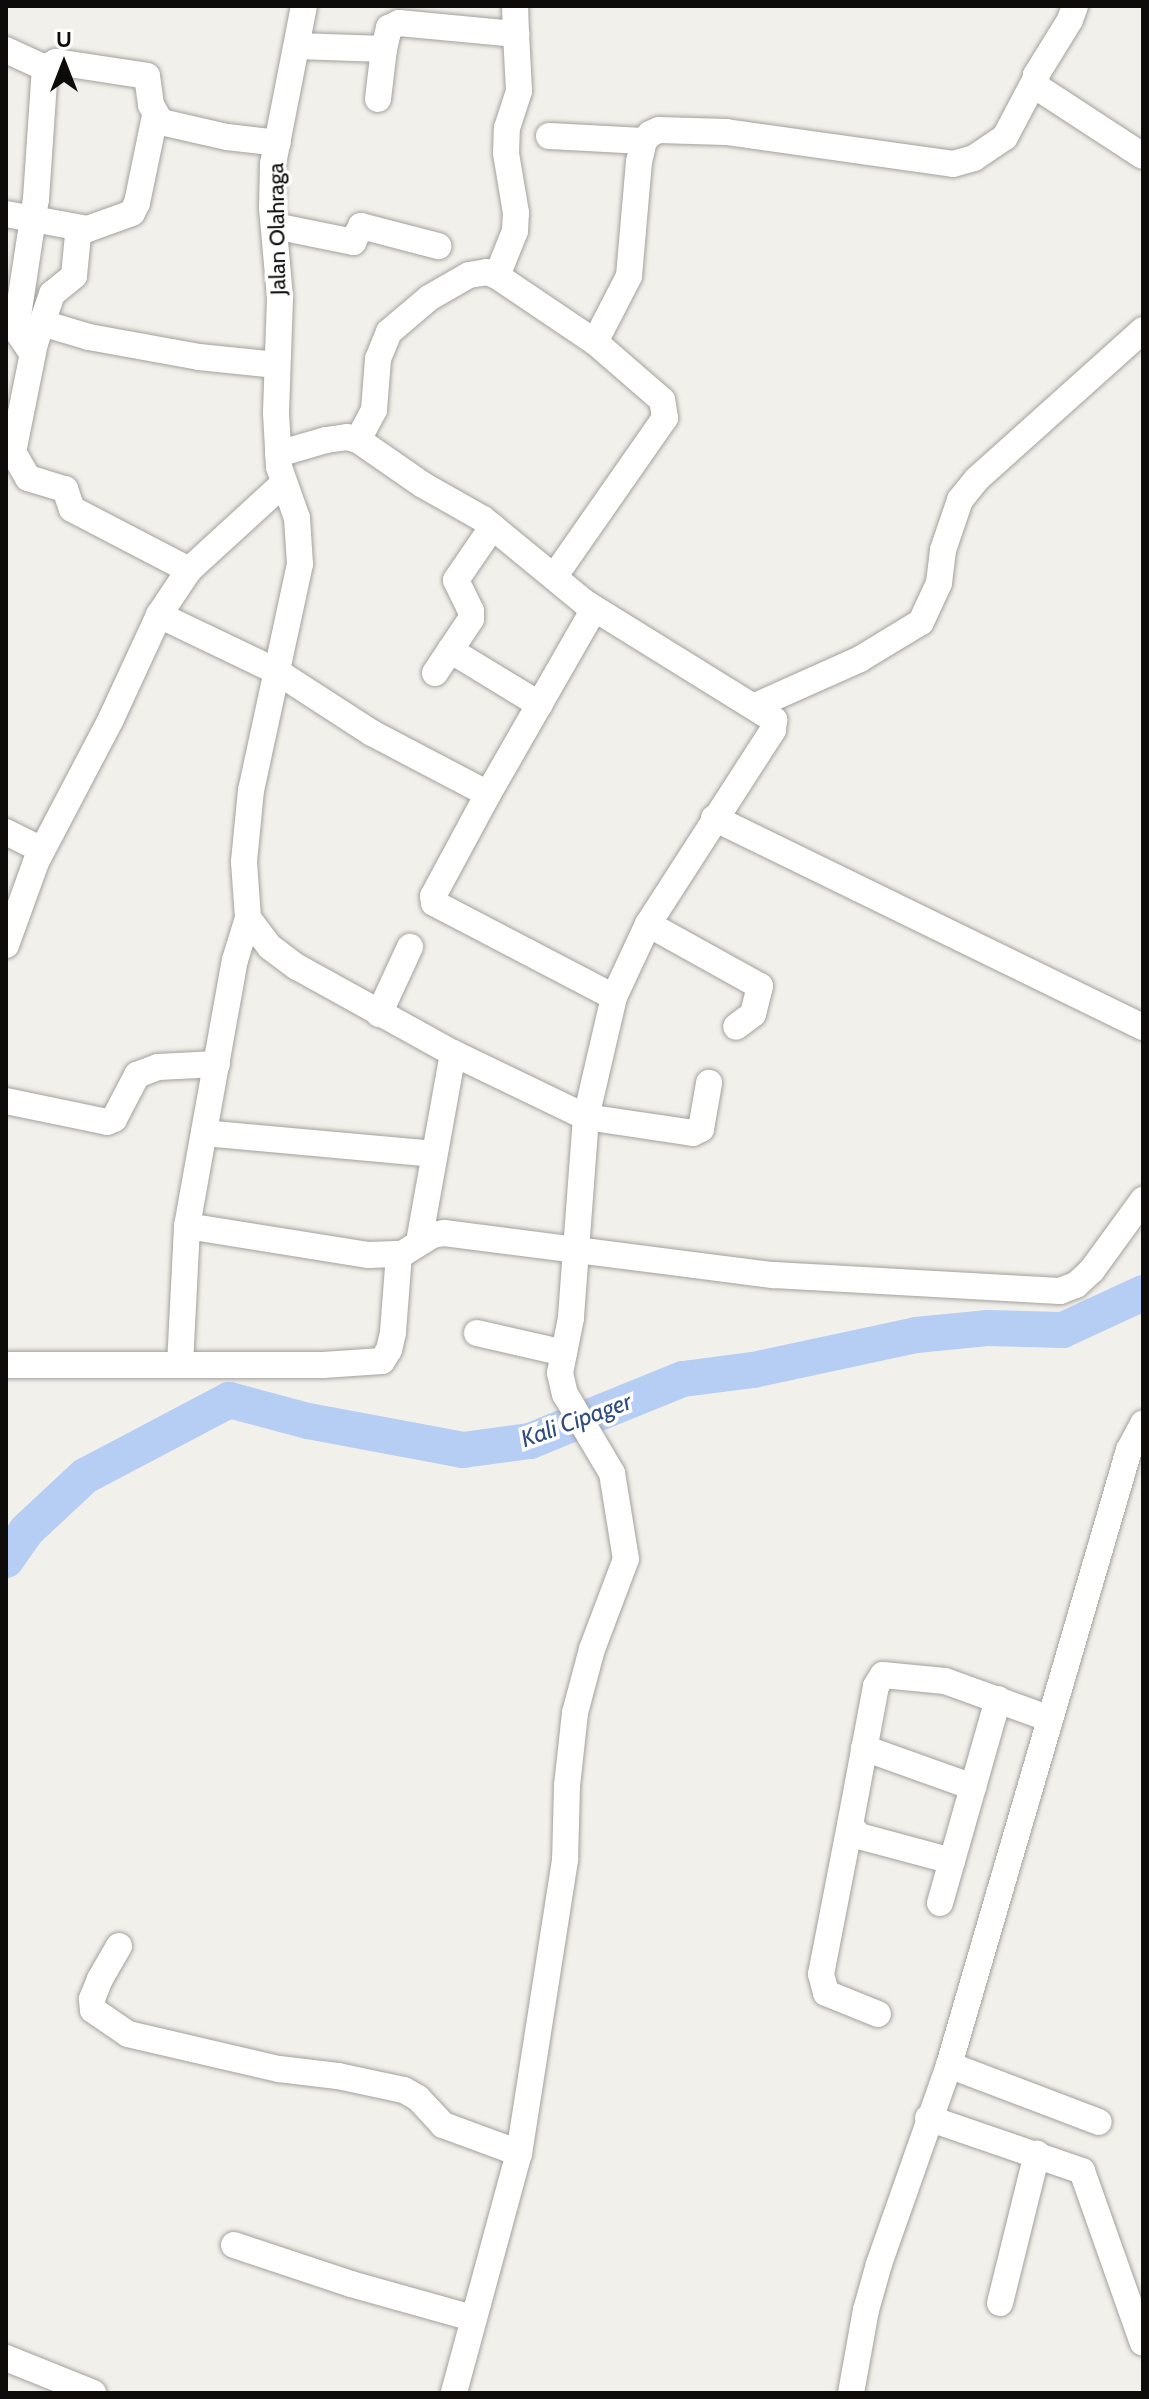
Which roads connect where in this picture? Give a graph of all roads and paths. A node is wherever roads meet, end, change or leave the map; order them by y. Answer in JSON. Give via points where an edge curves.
{"nodes":[{"id":1,"x":304,"y":6,"type":"edge"},
{"id":2,"x":515,"y":6,"type":"edge"},
{"id":3,"x":1076,"y":6,"type":"edge"},
{"id":4,"x":516,"y":34,"type":"junction"},
{"id":5,"x":297,"y":46,"type":"junction"},
{"id":6,"x":384,"y":49,"type":"junction"},
{"id":7,"x":6,"y":50,"type":"edge"},
{"id":8,"x":45,"y":68,"type":"junction"},
{"id":9,"x":1035,"y":80,"type":"junction"},
{"id":10,"x":378,"y":99,"type":"dead end"},
{"id":11,"x":155,"y":116,"type":"junction"},
{"id":12,"x":549,"y":136,"type":"dead end"},
{"id":13,"x":644,"y":141,"type":"junction"},
{"id":14,"x":278,"y":143,"type":"junction"},
{"id":15,"x":1143,"y":156,"type":"edge"},
{"id":16,"x":6,"y":214,"type":"edge"},
{"id":17,"x":33,"y":218,"type":"junction"},
{"id":18,"x":275,"y":226,"type":"junction"},
{"id":19,"x":88,"y":229,"type":"junction"},
{"id":20,"x":438,"y":246,"type":"dead end"},
{"id":21,"x":497,"y":276,"type":"junction"},
{"id":22,"x":42,"y":323,"type":"junction"},
{"id":23,"x":1143,"y":330,"type":"edge"},
{"id":24,"x":595,"y":342,"type":"junction"},
{"id":25,"x":32,"y":353,"type":"junction"},
{"id":26,"x":277,"y":365,"type":"junction"},
{"id":27,"x":358,"y":440,"type":"junction"},
{"id":28,"x":10,"y":452,"type":"edge"},
{"id":29,"x":278,"y":454,"type":"junction"},
{"id":30,"x":284,"y":483,"type":"junction"},
{"id":31,"x":493,"y":526,"type":"junction"},
{"id":32,"x":189,"y":570,"type":"junction"},
{"id":33,"x":554,"y":577,"type":"junction"},
{"id":34,"x":594,"y":609,"type":"junction"},
{"id":35,"x":159,"y":615,"type":"junction"},
{"id":36,"x":450,"y":650,"type":"junction"},
{"id":37,"x":276,"y":671,"type":"junction"},
{"id":38,"x":435,"y":673,"type":"dead end"},
{"id":39,"x":540,"y":705,"type":"junction"},
{"id":40,"x":755,"y":706,"type":"junction"},
{"id":41,"x":488,"y":794,"type":"junction"},
{"id":42,"x":714,"y":818,"type":"junction"},
{"id":43,"x":6,"y":832,"type":"edge"},
{"id":44,"x":42,"y":850,"type":"junction"},
{"id":45,"x":248,"y":918,"type":"junction"},
{"id":46,"x":648,"y":924,"type":"junction"},
{"id":47,"x":6,"y":945,"type":"edge"},
{"id":48,"x":410,"y":947,"type":"dead end"},
{"id":49,"x":614,"y":997,"type":"junction"},
{"id":50,"x":379,"y":1014,"type":"junction"},
{"id":51,"x":736,"y":1027,"type":"dead end"},
{"id":52,"x":1143,"y":1027,"type":"edge"},
{"id":53,"x":453,"y":1053,"type":"junction"},
{"id":54,"x":217,"y":1064,"type":"junction"},
{"id":55,"x":709,"y":1083,"type":"dead end"},
{"id":56,"x":6,"y":1101,"type":"edge"},
{"id":57,"x":586,"y":1117,"type":"junction"},
{"id":58,"x":204,"y":1133,"type":"junction"},
{"id":59,"x":433,"y":1154,"type":"junction"},
{"id":60,"x":1143,"y":1200,"type":"edge"},
{"id":61,"x":187,"y":1226,"type":"junction"},
{"id":62,"x":409,"y":1248,"type":"junction"},
{"id":63,"x":576,"y":1250,"type":"junction"},
{"id":64,"x":477,"y":1333,"type":"dead end"},
{"id":65,"x":564,"y":1353,"type":"junction"},
{"id":66,"x":6,"y":1365,"type":"edge"},
{"id":67,"x":180,"y":1365,"type":"junction"},
{"id":68,"x":1143,"y":1424,"type":"edge"},
{"id":69,"x":998,"y":1699,"type":"junction"},
{"id":70,"x":1048,"y":1718,"type":"junction"},
{"id":71,"x":864,"y":1748,"type":"junction"},
{"id":72,"x":973,"y":1787,"type":"junction"},
{"id":73,"x":850,"y":1825,"type":"junction"},
{"id":74,"x":952,"y":1861,"type":"junction"},
{"id":75,"x":940,"y":1903,"type":"dead end"},
{"id":76,"x":119,"y":1946,"type":"dead end"},
{"id":77,"x":878,"y":2014,"type":"dead end"},
{"id":78,"x":949,"y":2065,"type":"junction"},
{"id":79,"x":928,"y":2118,"type":"junction"},
{"id":80,"x":1099,"y":2122,"type":"dead end"},
{"id":81,"x":519,"y":2153,"type":"junction"},
{"id":82,"x":1037,"y":2153,"type":"junction"},
{"id":83,"x":234,"y":2245,"type":"dead end"},
{"id":84,"x":1000,"y":2303,"type":"dead end"},
{"id":85,"x":472,"y":2318,"type":"junction"},
{"id":86,"x":1143,"y":2343,"type":"edge"},
{"id":87,"x":6,"y":2358,"type":"edge"},
{"id":88,"x":93,"y":2393,"type":"edge"},
{"id":89,"x":454,"y":2393,"type":"edge"},
{"id":90,"x":851,"y":2393,"type":"edge"}],
"edges":[{"from":1,"to":5,"type":"street","name":"Jalan Olahraga"},
{"from":2,"to":4,"type":"street"},
{"from":3,"to":9,"type":"street"},
{"from":4,"to":6,"type":"street","via":[[399,23],[389,28]]},
{"from":4,"to":21,"type":"street","via":[[519,91],[507,128],[506,153],[515,231]]},
{"from":5,"to":6,"type":"street"},
{"from":5,"to":14,"type":"street","name":"Jalan Olahraga"},
{"from":6,"to":10,"type":"street"},
{"from":7,"to":8,"type":"street"},
{"from":8,"to":11,"type":"street","via":[[56,62],[147,76]]},
{"from":8,"to":17,"type":"street"},
{"from":9,"to":13,"type":"street","via":[[1005,137],[974,158],[953,164],[726,132],[659,130]]},
{"from":9,"to":15,"type":"street","via":[[1037,87]]},
{"from":11,"to":14,"type":"street","via":[[176,127]]},
{"from":11,"to":19,"type":"street","via":[[132,213]]},
{"from":12,"to":13,"type":"street"},
{"from":13,"to":24,"type":"street","via":[[629,276]]},
{"from":14,"to":18,"type":"street","name":"Jalan Olahraga","via":[[273,164]]},
{"from":16,"to":17,"type":"street"},
{"from":17,"to":19,"type":"street"},
{"from":17,"to":25,"type":"street","via":[[16,329]]},
{"from":18,"to":20,"type":"street","via":[[353,242],[361,226]]},
{"from":18,"to":26,"type":"street","name":"Jalan Olahraga"},
{"from":19,"to":22,"type":"street","via":[[78,235],[72,279],[54,292]]},
{"from":21,"to":24,"type":"street"},
{"from":21,"to":27,"type":"street","via":[[469,275],[429,298],[389,332],[378,359],[374,410]]},
{"from":22,"to":25,"type":"street"},
{"from":22,"to":26,"type":"street","via":[[186,355]]},
{"from":23,"to":40,"type":"street","via":[[960,500],[943,550],[939,583],[921,622],[860,659]]},
{"from":24,"to":33,"type":"street","via":[[662,400],[665,418]]},
{"from":25,"to":28,"type":"street"},
{"from":26,"to":29,"type":"street","name":"Jalan Olahraga"},
{"from":27,"to":29,"type":"street","via":[[326,440]]},
{"from":27,"to":31,"type":"street"},
{"from":28,"to":32,"type":"street","via":[[28,478],[65,489],[72,509]]},
{"from":29,"to":30,"type":"street","name":"Jalan Olahraga"},
{"from":30,"to":32,"type":"street"},
{"from":30,"to":37,"type":"street","name":"Jalan Olahraga","via":[[297,518],[300,564]]},
{"from":31,"to":33,"type":"street"},
{"from":31,"to":36,"type":"street","via":[[456,580],[471,619]]},
{"from":32,"to":35,"type":"street"},
{"from":33,"to":34,"type":"street"},
{"from":34,"to":39,"type":"street"},
{"from":34,"to":40,"type":"street"},
{"from":35,"to":37,"type":"street"},
{"from":35,"to":44,"type":"street"},
{"from":36,"to":38,"type":"street"},
{"from":36,"to":39,"type":"street"},
{"from":37,"to":41,"type":"street","via":[[372,733]]},
{"from":37,"to":45,"type":"street","name":"Jalan Olahraga","via":[[251,790],[244,862]]},
{"from":39,"to":41,"type":"street"},
{"from":40,"to":42,"type":"street","via":[[774,720],[773,730]]},
{"from":41,"to":49,"type":"street","via":[[433,896],[434,903]]},
{"from":42,"to":46,"type":"street"},
{"from":42,"to":52,"type":"street"},
{"from":43,"to":44,"type":"street"},
{"from":44,"to":47,"type":"street"},
{"from":45,"to":50,"type":"street","via":[[270,947],[297,967]]},
{"from":45,"to":54,"type":"street"},
{"from":46,"to":49,"type":"street"},
{"from":46,"to":51,"type":"street","via":[[760,986],[753,1014]]},
{"from":48,"to":50,"type":"street"},
{"from":49,"to":57,"type":"street"},
{"from":50,"to":53,"type":"street"},
{"from":53,"to":57,"type":"street"},
{"from":53,"to":59,"type":"street"},
{"from":54,"to":56,"type":"street","via":[[158,1067],[137,1075],[114,1119],[107,1122]]},
{"from":54,"to":58,"type":"street"},
{"from":55,"to":57,"type":"street","via":[[701,1129],[693,1133]]},
{"from":57,"to":63,"type":"street"},
{"from":58,"to":59,"type":"street"},
{"from":58,"to":61,"type":"street"},
{"from":59,"to":62,"type":"street"},
{"from":60,"to":63,"type":"street","via":[[1092,1270],[1060,1291],[774,1275]]},
{"from":61,"to":62,"type":"street","via":[[339,1251]]},
{"from":61,"to":67,"type":"street"},
{"from":62,"to":63,"type":"street","via":[[444,1233]]},
{"from":62,"to":67,"type":"street","via":[[389,1350],[382,1361]]},
{"from":63,"to":65,"type":"street"},
{"from":64,"to":65,"type":"street"},
{"from":65,"to":81,"type":"street","via":[[560,1373],[565,1394],[612,1473],[626,1559],[575,1713],[565,1860]]},
{"from":66,"to":67,"type":"street"},
{"from":68,"to":70,"type":"street","via":[[1129,1450]]},
{"from":69,"to":70,"type":"street"},
{"from":69,"to":71,"type":"street","via":[[945,1681],[883,1675],[876,1686]]},
{"from":69,"to":72,"type":"street"},
{"from":70,"to":78,"type":"street"},
{"from":71,"to":72,"type":"street"},
{"from":71,"to":73,"type":"street"},
{"from":72,"to":74,"type":"street"},
{"from":73,"to":74,"type":"street","via":[[859,1836]]},
{"from":73,"to":77,"type":"street","via":[[821,1974],[826,1993]]},
{"from":74,"to":75,"type":"street"},
{"from":76,"to":81,"type":"street","via":[[100,1979],[93,2010],[128,2034],[279,2069],[404,2090],[443,2125]]},
{"from":78,"to":79,"type":"street"},
{"from":78,"to":80,"type":"street"},
{"from":79,"to":82,"type":"street"},
{"from":79,"to":90,"type":"street","via":[[866,2310]]},
{"from":81,"to":85,"type":"street"},
{"from":82,"to":84,"type":"street"},
{"from":82,"to":86,"type":"street","via":[[1086,2179]]},
{"from":83,"to":85,"type":"street"},
{"from":85,"to":89,"type":"street"},
{"from":87,"to":88,"type":"street"}]}
